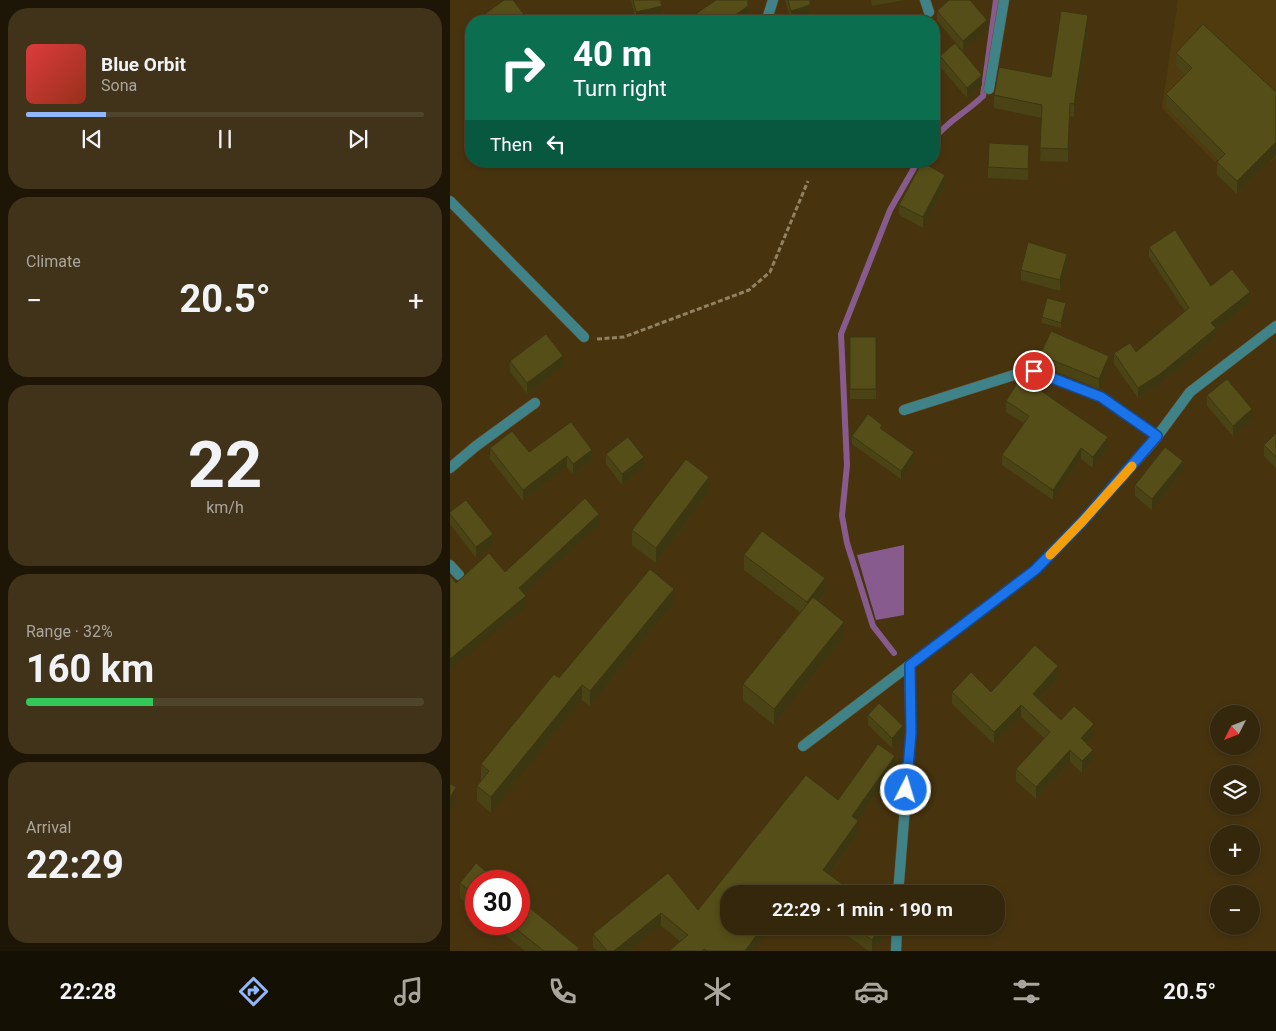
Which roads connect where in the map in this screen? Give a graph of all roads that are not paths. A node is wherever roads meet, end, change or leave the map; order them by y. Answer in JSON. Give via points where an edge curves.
{"nodes":[{"id":1,"x":773,"y":0,"type":"edge"},
{"id":2,"x":925,"y":0,"type":"edge"},
{"id":3,"x":1004,"y":0,"type":"edge"},
{"id":4,"x":929,"y":12,"type":"dead end"},
{"id":5,"x":767,"y":15,"type":"edge"},
{"id":6,"x":989,"y":89,"type":"dead end"},
{"id":7,"x":450,"y":201,"type":"edge"},
{"id":8,"x":1276,"y":326,"type":"edge"},
{"id":9,"x":584,"y":337,"type":"road end"},
{"id":10,"x":535,"y":404,"type":"dead end"},
{"id":11,"x":904,"y":410,"type":"dead end"},
{"id":12,"x":1157,"y":436,"type":"junction"},
{"id":13,"x":450,"y":468,"type":"edge"},
{"id":14,"x":450,"y":565,"type":"edge"},
{"id":15,"x":459,"y":575,"type":"dead end"},
{"id":16,"x":910,"y":665,"type":"junction"},
{"id":17,"x":803,"y":746,"type":"dead end"},
{"id":18,"x":899,"y":885,"type":"edge"},
{"id":19,"x":896,"y":935,"type":"edge"},
{"id":20,"x":896,"y":951,"type":"edge"}],
"edges":[{"from":1,"to":5,"type":"street"},
{"from":2,"to":4,"type":"street"},
{"from":3,"to":6,"type":"street"},
{"from":7,"to":9,"type":"street"},
{"from":8,"to":12,"type":"street","via":[[1190,392]]},
{"from":10,"to":13,"type":"street"},
{"from":11,"to":12,"type":"street","via":[[1034,371],[1101,397]]},
{"from":12,"to":16,"type":"street","via":[[1035,570]]},
{"from":14,"to":15,"type":"street"},
{"from":16,"to":17,"type":"street"},
{"from":16,"to":18,"type":"street","via":[[911,733]]},
{"from":19,"to":20,"type":"street"}]}
